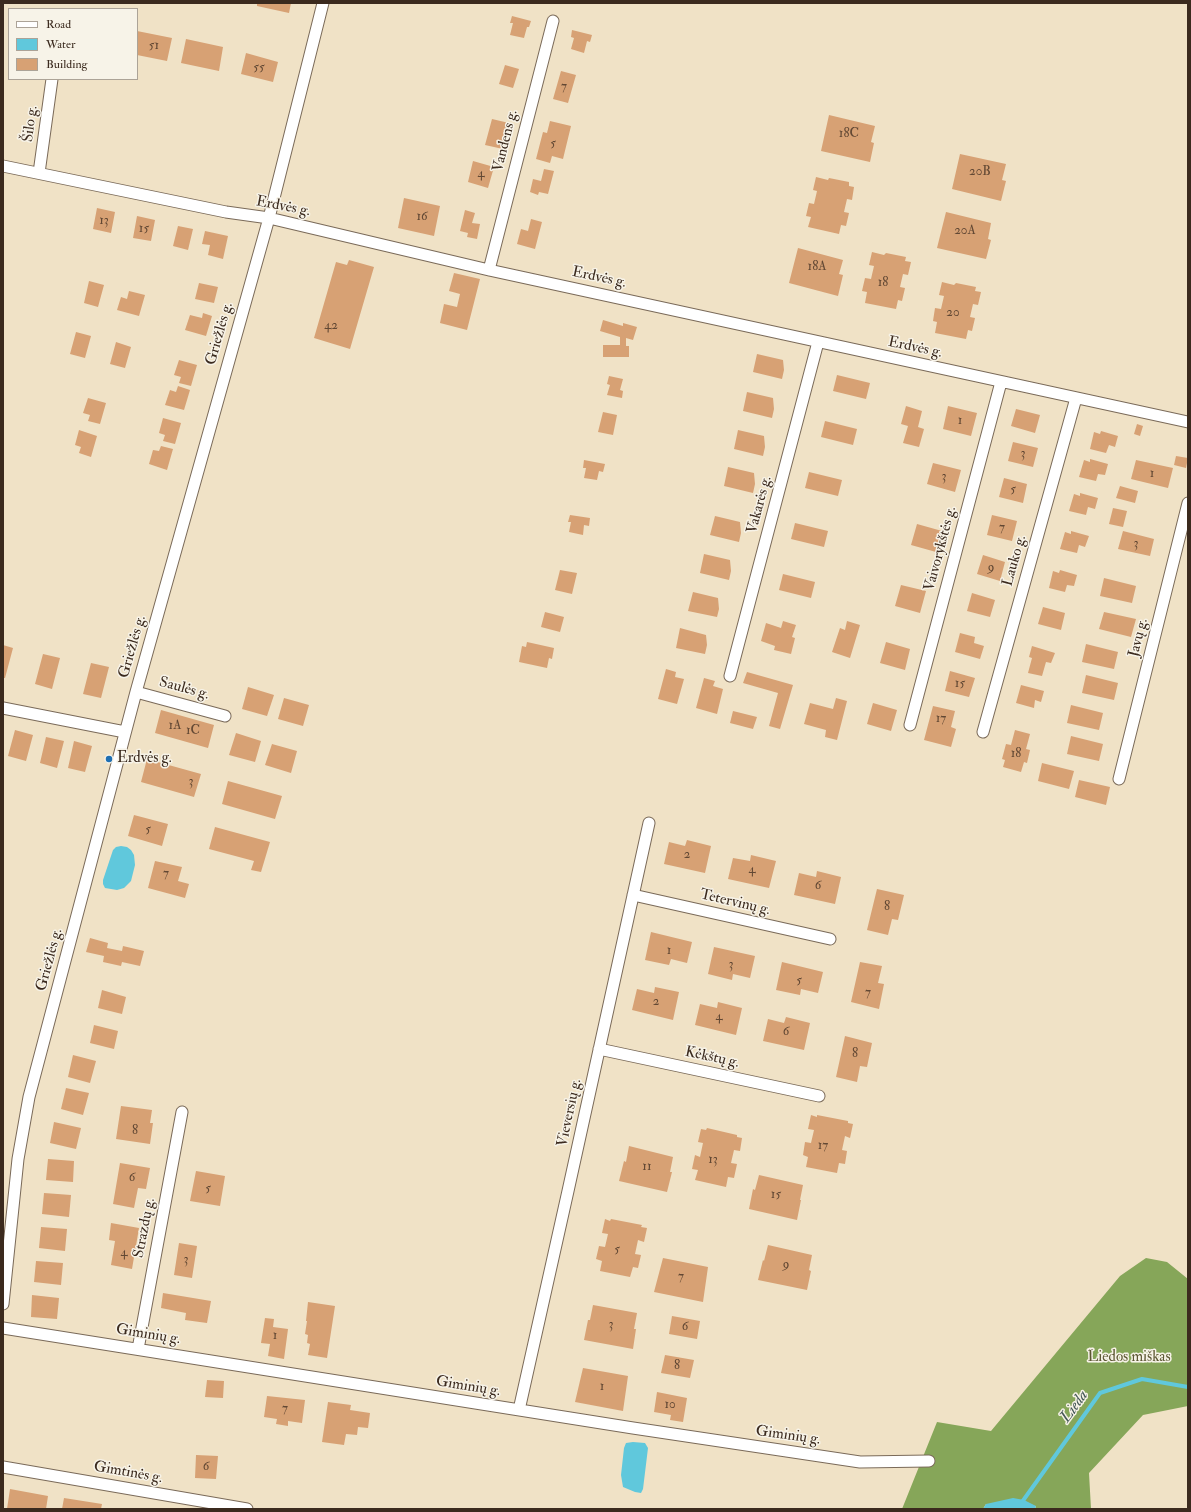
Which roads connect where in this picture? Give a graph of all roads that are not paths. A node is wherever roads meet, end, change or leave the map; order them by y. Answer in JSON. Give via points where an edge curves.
{"nodes":[{"id":1,"x":323,"y":3,"type":"edge"},
{"id":2,"x":553,"y":21,"type":"dead end"},
{"id":3,"x":52,"y":80,"type":"edge"},
{"id":4,"x":3,"y":166,"type":"edge"},
{"id":5,"x":39,"y":173,"type":"junction"},
{"id":6,"x":270,"y":218,"type":"junction"},
{"id":7,"x":489,"y":270,"type":"junction"},
{"id":8,"x":818,"y":342,"type":"junction"},
{"id":9,"x":1001,"y":382,"type":"junction"},
{"id":10,"x":1076,"y":398,"type":"junction"},
{"id":11,"x":1188,"y":422,"type":"edge"},
{"id":12,"x":1188,"y":503,"type":"edge"},
{"id":13,"x":730,"y":676,"type":"dead end"},
{"id":14,"x":136,"y":692,"type":"junction"},
{"id":15,"x":3,"y":708,"type":"edge"},
{"id":16,"x":225,"y":716,"type":"dead end"},
{"id":17,"x":910,"y":725,"type":"dead end"},
{"id":18,"x":125,"y":732,"type":"junction"},
{"id":19,"x":983,"y":732,"type":"dead end"},
{"id":20,"x":1119,"y":779,"type":"dead end"},
{"id":21,"x":649,"y":823,"type":"dead end"},
{"id":22,"x":633,"y":895,"type":"junction"},
{"id":23,"x":830,"y":939,"type":"dead end"},
{"id":24,"x":599,"y":1048,"type":"junction"},
{"id":25,"x":819,"y":1096,"type":"dead end"},
{"id":26,"x":182,"y":1112,"type":"dead end"},
{"id":27,"x":3,"y":1304,"type":"edge"},
{"id":28,"x":3,"y":1328,"type":"edge"},
{"id":29,"x":138,"y":1349,"type":"junction"},
{"id":30,"x":518,"y":1410,"type":"junction"},
{"id":31,"x":929,"y":1461,"type":"dead end"},
{"id":32,"x":3,"y":1466,"type":"edge"},
{"id":33,"x":247,"y":1509,"type":"edge"}],
"edges":[{"from":1,"to":6,"type":"street","name":"Griežlės g."},
{"from":2,"to":7,"type":"street","name":"Vandens g."},
{"from":3,"to":5,"type":"street","name":"Šilo g."},
{"from":4,"to":5,"type":"street","name":"Erdvės g."},
{"from":5,"to":6,"type":"street","name":"Erdvės g.","via":[[226,212]]},
{"from":6,"to":7,"type":"street","name":"Erdvės g."},
{"from":6,"to":14,"type":"street","name":"Griežlės g."},
{"from":7,"to":8,"type":"street","name":"Erdvės g."},
{"from":8,"to":9,"type":"street","name":"Erdvės g."},
{"from":8,"to":13,"type":"street","name":"Vakarės g."},
{"from":9,"to":10,"type":"street","name":"Erdvės g."},
{"from":9,"to":17,"type":"street","name":"Vaivorykštės g."},
{"from":10,"to":11,"type":"street","name":"Erdvės g."},
{"from":10,"to":19,"type":"street","name":"Lauko g."},
{"from":12,"to":20,"type":"street","name":"Javų g."},
{"from":14,"to":16,"type":"street","name":"Saulės g."},
{"from":14,"to":18,"type":"street","name":"Griežlės g."},
{"from":15,"to":18,"type":"street"},
{"from":18,"to":27,"type":"street","name":"Griežlės g.","via":[[29,1097],[18,1159]]},
{"from":21,"to":22,"type":"street","name":"Vieversių g."},
{"from":22,"to":23,"type":"street","name":"Tetervinų g."},
{"from":22,"to":24,"type":"street","name":"Vieversių g."},
{"from":24,"to":25,"type":"street","name":"Kėkštų g."},
{"from":24,"to":30,"type":"street","name":"Vieversių g."},
{"from":26,"to":29,"type":"street","name":"Strazdų g."},
{"from":28,"to":29,"type":"street","name":"Giminių g."},
{"from":29,"to":30,"type":"street","name":"Giminių g."},
{"from":30,"to":31,"type":"street","name":"Giminių g.","via":[[860,1462]]},
{"from":32,"to":33,"type":"street","name":"Gimtinės g."}]}
